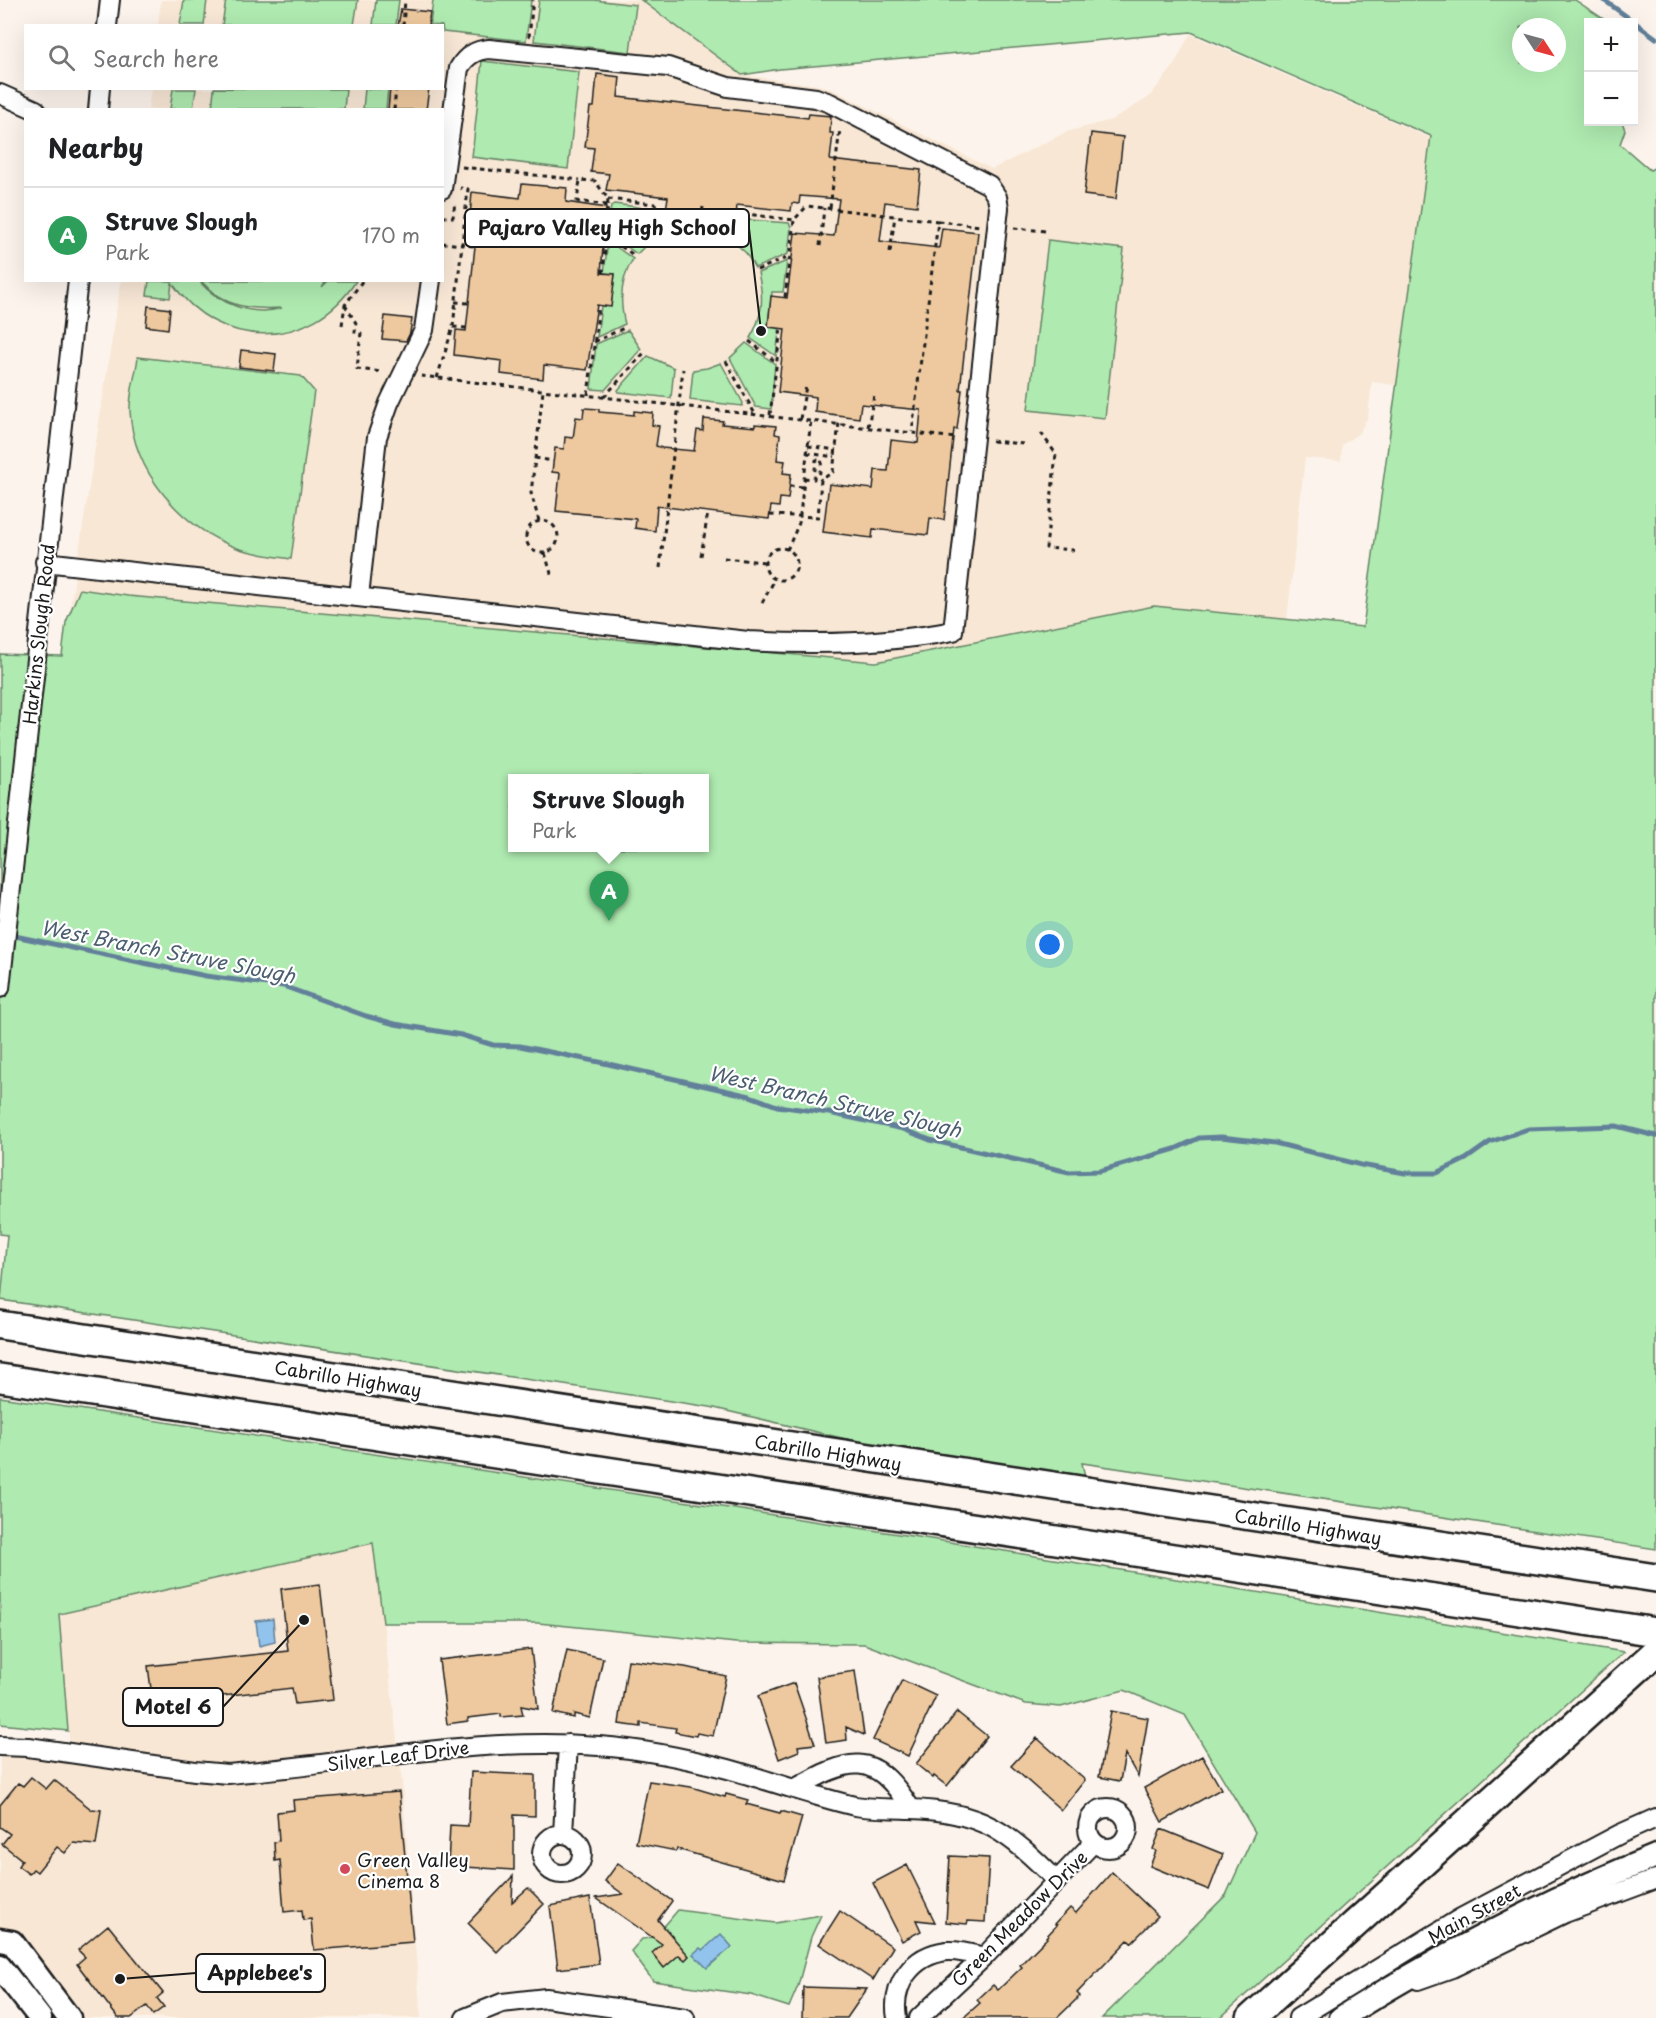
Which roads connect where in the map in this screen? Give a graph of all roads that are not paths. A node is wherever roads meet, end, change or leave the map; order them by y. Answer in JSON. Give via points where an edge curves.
{"nodes":[{"id":1,"x":110,"y":0,"type":"edge"},
{"id":2,"x":107,"y":24,"type":"edge"},
{"id":3,"x":100,"y":90,"type":"edge"},
{"id":4,"x":0,"y":94,"type":"edge"},
{"id":5,"x":32,"y":108,"type":"edge"},
{"id":6,"x":98,"y":108,"type":"edge"},
{"id":7,"x":451,"y":191,"type":"edge"},
{"id":8,"x":78,"y":282,"type":"edge"},
{"id":9,"x":431,"y":282,"type":"edge"},
{"id":10,"x":45,"y":562,"type":"junction"},
{"id":11,"x":359,"y":596,"type":"junction"},
{"id":12,"x":0,"y":988,"type":"edge"},
{"id":13,"x":0,"y":1324,"type":"edge"},
{"id":14,"x":0,"y":1378,"type":"edge"},
{"id":15,"x":1656,"y":1578,"type":"edge"},
{"id":16,"x":1656,"y":1632,"type":"edge"},
{"id":17,"x":1656,"y":1652,"type":"edge"},
{"id":18,"x":568,"y":1744,"type":"junction"},
{"id":19,"x":0,"y":1746,"type":"edge"},
{"id":20,"x":794,"y":1789,"type":"junction"},
{"id":21,"x":911,"y":1809,"type":"junction"},
{"id":22,"x":1656,"y":1818,"type":"edge"},
{"id":23,"x":563,"y":1834,"type":"dead end"},
{"id":24,"x":1094,"y":1843,"type":"dead end"},
{"id":25,"x":1656,"y":1856,"type":"edge"},
{"id":26,"x":1656,"y":1879,"type":"edge"},
{"id":27,"x":1057,"y":1881,"type":"junction"},
{"id":28,"x":0,"y":1940,"type":"edge"},
{"id":29,"x":984,"y":1957,"type":"junction"},
{"id":30,"x":0,"y":1967,"type":"edge"},
{"id":31,"x":1371,"y":1998,"type":"junction"},
{"id":32,"x":40,"y":2018,"type":"edge"},
{"id":33,"x":69,"y":2018,"type":"edge"},
{"id":34,"x":465,"y":2018,"type":"edge"},
{"id":35,"x":684,"y":2018,"type":"edge"},
{"id":36,"x":897,"y":2018,"type":"edge"},
{"id":37,"x":919,"y":2018,"type":"edge"},
{"id":38,"x":1251,"y":2018,"type":"edge"},
{"id":39,"x":1298,"y":2018,"type":"edge"},
{"id":40,"x":1341,"y":2018,"type":"edge"}],
"edges":[{"from":1,"to":2,"type":"street"},
{"from":3,"to":6,"type":"street"},
{"from":4,"to":5,"type":"street"},
{"from":7,"to":11,"type":"street","via":[[446,165],[459,68],[483,49],[668,67],[728,87],[824,100],[989,185],[1006,228],[953,631],[855,642],[762,642]]},
{"from":8,"to":10,"type":"street","name":"Harkins Slough Road"},
{"from":9,"to":11,"type":"street","via":[[424,330],[377,437]]},
{"from":10,"to":11,"type":"street"},
{"from":10,"to":12,"type":"street","name":"Harkins Slough Road"},
{"from":13,"to":15,"type":"highway","name":"Cabrillo Highway"},
{"from":14,"to":16,"type":"highway"},
{"from":17,"to":38,"type":"highway"},
{"from":18,"to":19,"type":"street","name":"Silver Leaf Drive","via":[[489,1745],[228,1774]]},
{"from":18,"to":20,"type":"street","name":"Silver Leaf Drive","via":[[684,1759]]},
{"from":18,"to":23,"type":"street"},
{"from":20,"to":21,"type":"street","name":"Silver Leaf Drive","via":[[855,1806]]},
{"from":20,"to":21,"type":"street","via":[[838,1766],[860,1764],[884,1774]]},
{"from":21,"to":27,"type":"street","name":"Silver Leaf Drive","via":[[955,1813],[987,1823],[1014,1840]]},
{"from":22,"to":39,"type":"street","name":"Main Street","via":[[1461,1918]]},
{"from":24,"to":27,"type":"street","name":"Green Meadow Drive"},
{"from":25,"to":31,"type":"main road","name":"Main Street","via":[[1514,1919]]},
{"from":26,"to":31,"type":"street","via":[[1565,1913],[1452,1968]]},
{"from":27,"to":29,"type":"street","name":"Green Meadow Drive"},
{"from":28,"to":33,"type":"main road","via":[[12,1942]]},
{"from":29,"to":36,"type":"street","via":[[946,1951],[913,1966],[899,1986]]},
{"from":29,"to":37,"type":"street","name":"Green Meadow Drive"},
{"from":30,"to":32,"type":"main road"},
{"from":31,"to":40,"type":"main road","name":"Main Street"},
{"from":34,"to":35,"type":"street","via":[[502,2003],[546,1998]]}]}
